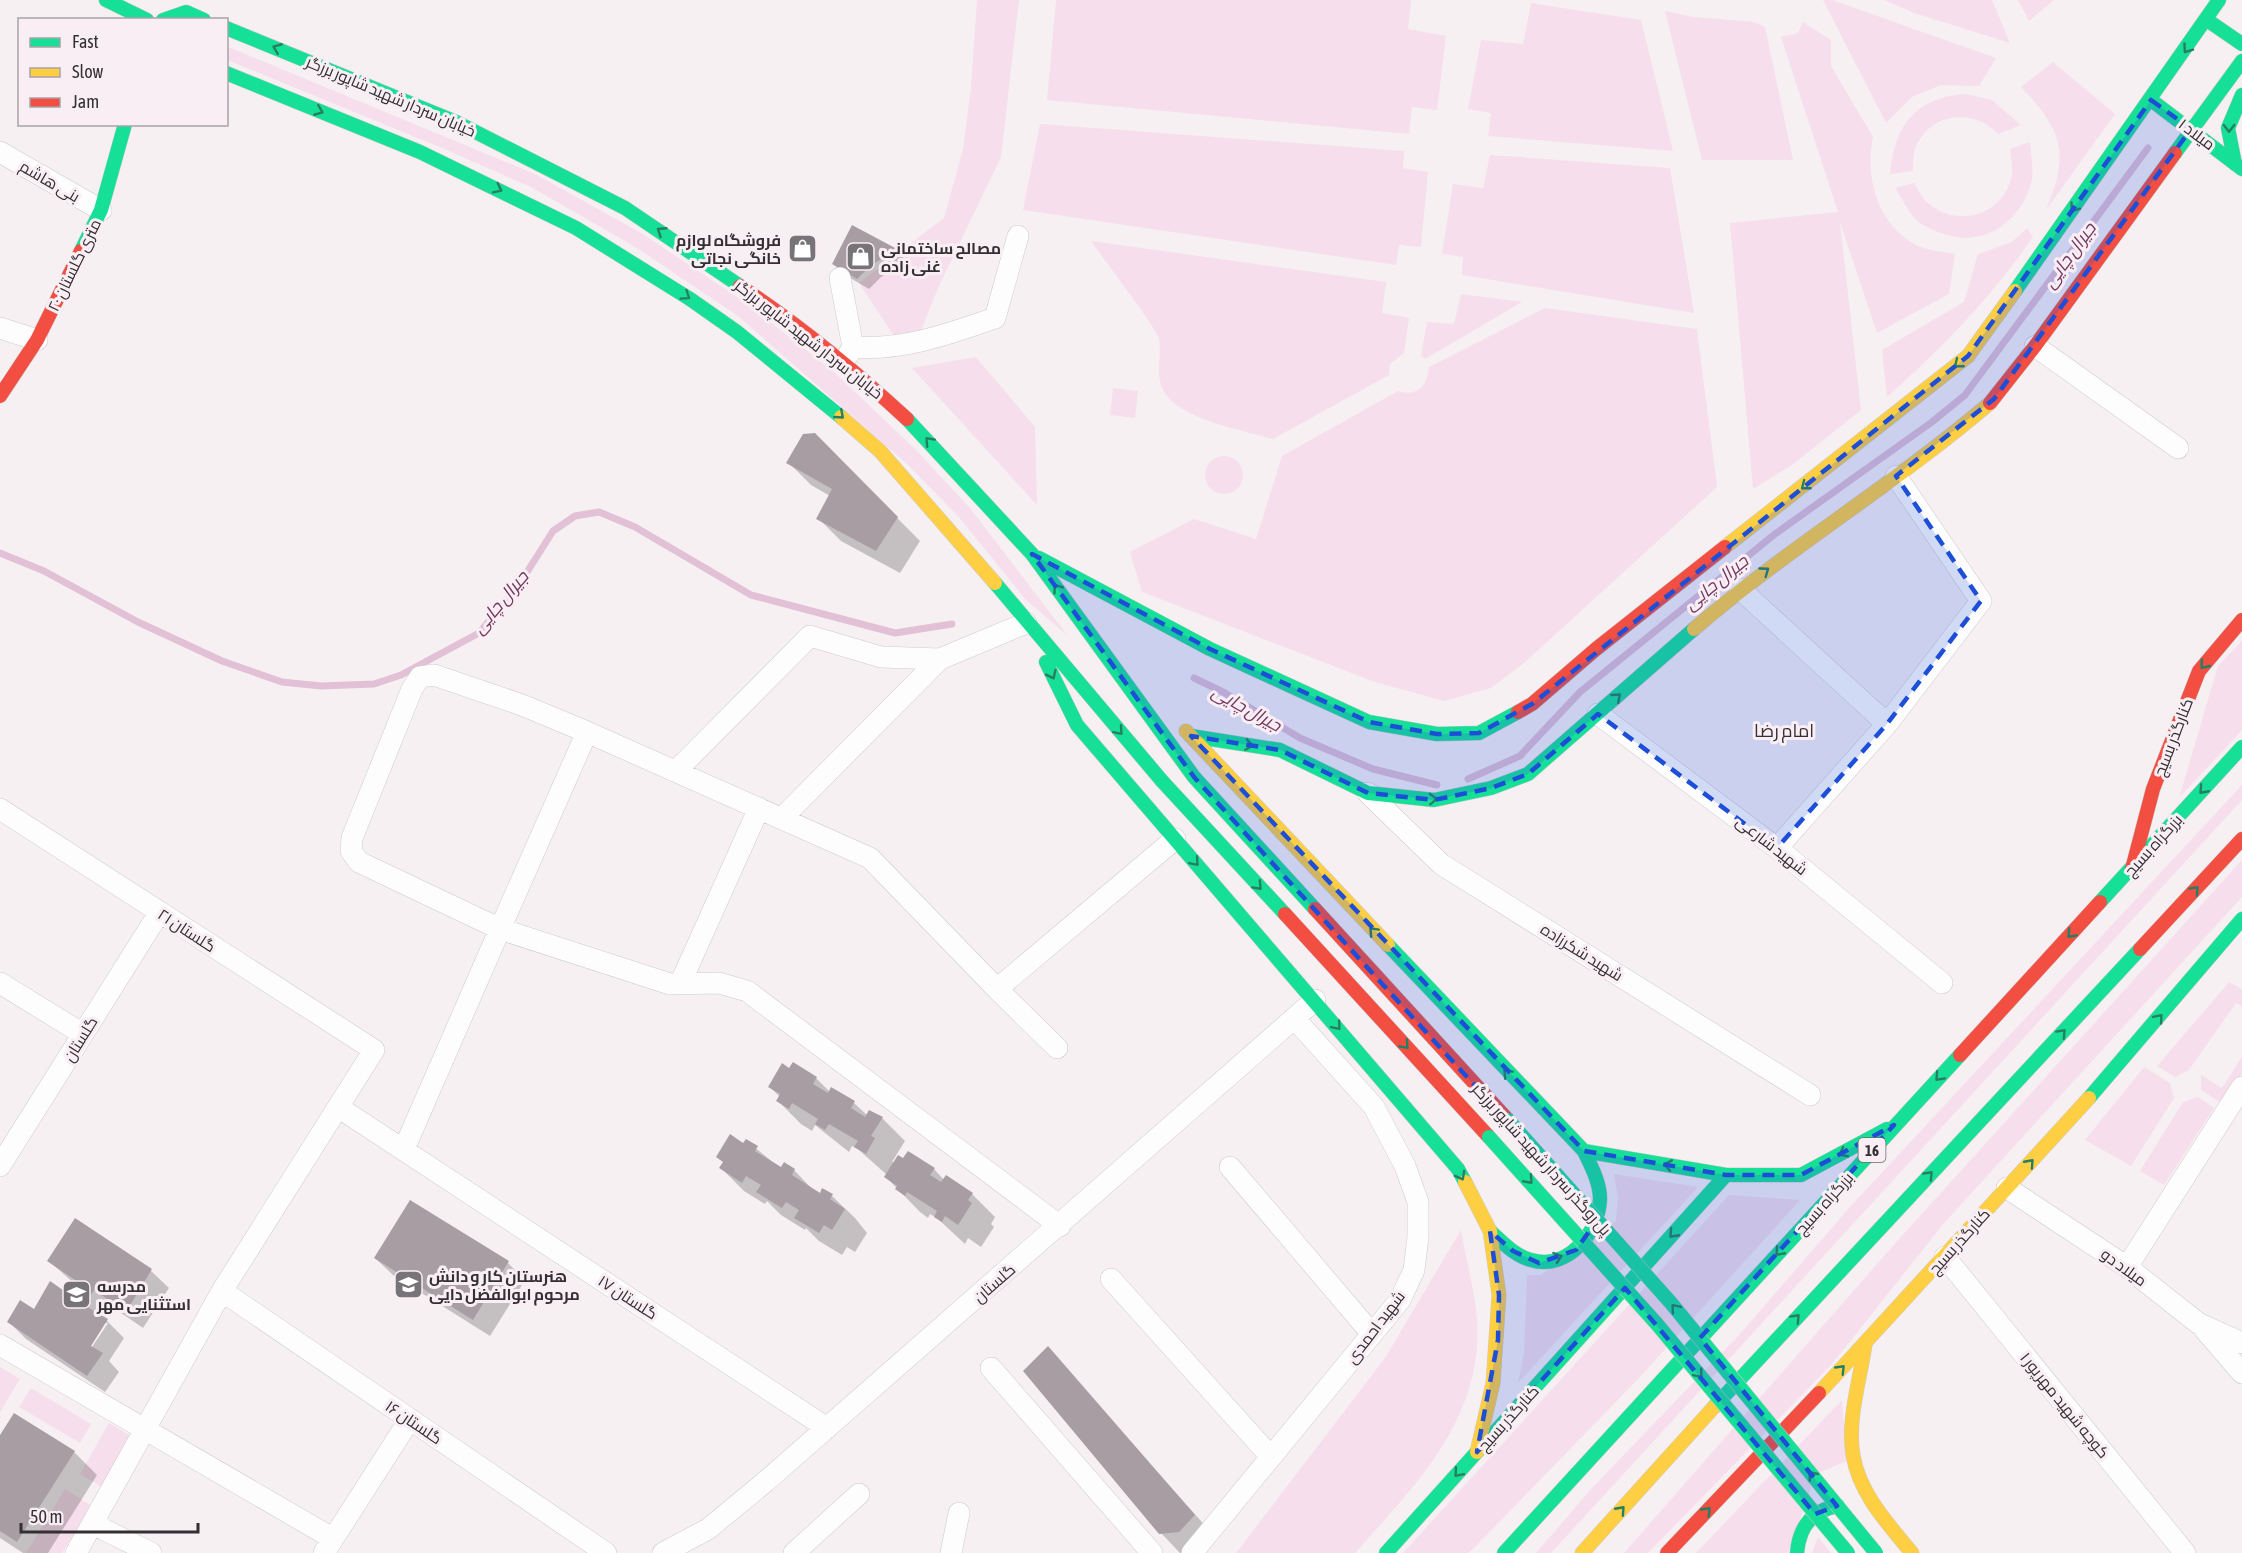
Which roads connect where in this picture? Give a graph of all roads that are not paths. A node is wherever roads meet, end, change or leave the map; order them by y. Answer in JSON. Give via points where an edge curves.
{"nodes":[{"id":1,"x":106,"y":0,"type":"edge"},
{"id":2,"x":2219,"y":0,"type":"edge"},
{"id":3,"x":143,"y":18,"type":"edge"},
{"id":4,"x":169,"y":18,"type":"edge"},
{"id":5,"x":200,"y":18,"type":"edge"},
{"id":6,"x":2207,"y":20,"type":"junction"},
{"id":7,"x":228,"y":29,"type":"edge"},
{"id":8,"x":2242,"y":44,"type":"edge"},
{"id":9,"x":2242,"y":61,"type":"edge"},
{"id":10,"x":228,"y":74,"type":"edge"},
{"id":11,"x":2242,"y":95,"type":"edge"},
{"id":12,"x":2151,"y":100,"type":"junction"},
{"id":13,"x":124,"y":126,"type":"edge"},
{"id":14,"x":2191,"y":129,"type":"junction"},
{"id":15,"x":0,"y":152,"type":"edge"},
{"id":16,"x":2239,"y":166,"type":"edge"},
{"id":17,"x":101,"y":210,"type":"junction"},
{"id":18,"x":1018,"y":236,"type":"dead end"},
{"id":19,"x":840,"y":278,"type":"dead end"},
{"id":20,"x":0,"y":328,"type":"edge"},
{"id":21,"x":37,"y":340,"type":"junction"},
{"id":22,"x":2035,"y":346,"type":"junction"},
{"id":23,"x":848,"y":355,"type":"junction"},
{"id":24,"x":0,"y":396,"type":"edge"},
{"id":25,"x":2178,"y":448,"type":"dead end"},
{"id":26,"x":1896,"y":476,"type":"junction"},
{"id":27,"x":1032,"y":554,"type":"junction"},
{"id":28,"x":1740,"y":589,"type":"junction"},
{"id":29,"x":2242,"y":620,"type":"edge"},
{"id":30,"x":1026,"y":623,"type":"junction"},
{"id":31,"x":1092,"y":636,"type":"junction"},
{"id":32,"x":940,"y":658,"type":"junction"},
{"id":33,"x":1158,"y":702,"type":"dead end"},
{"id":34,"x":1598,"y":714,"type":"junction"},
{"id":35,"x":1175,"y":719,"type":"dead end"},
{"id":36,"x":1887,"y":724,"type":"junction"},
{"id":37,"x":587,"y":732,"type":"junction"},
{"id":38,"x":1191,"y":735,"type":"junction"},
{"id":39,"x":2242,"y":747,"type":"edge"},
{"id":40,"x":676,"y":771,"type":"junction"},
{"id":41,"x":1368,"y":793,"type":"junction"},
{"id":42,"x":759,"y":808,"type":"junction"},
{"id":43,"x":0,"y":809,"type":"edge"},
{"id":44,"x":782,"y":818,"type":"junction"},
{"id":45,"x":1176,"y":839,"type":"junction"},
{"id":46,"x":2242,"y":839,"type":"edge"},
{"id":47,"x":1777,"y":848,"type":"junction"},
{"id":48,"x":2132,"y":869,"type":"junction"},
{"id":49,"x":159,"y":913,"type":"junction"},
{"id":50,"x":2242,"y":919,"type":"edge"},
{"id":51,"x":500,"y":929,"type":"junction"},
{"id":52,"x":0,"y":983,"type":"edge"},
{"id":53,"x":1942,"y":983,"type":"dead end"},
{"id":54,"x":680,"y":984,"type":"junction"},
{"id":55,"x":997,"y":989,"type":"junction"},
{"id":56,"x":1315,"y":1000,"type":"junction"},
{"id":57,"x":1294,"y":1018,"type":"junction"},
{"id":58,"x":83,"y":1034,"type":"junction"},
{"id":59,"x":1058,"y":1048,"type":"dead end"},
{"id":60,"x":2242,"y":1087,"type":"edge"},
{"id":61,"x":1810,"y":1095,"type":"dead end"},
{"id":62,"x":338,"y":1107,"type":"junction"},
{"id":63,"x":2234,"y":1117,"type":"edge"},
{"id":64,"x":1894,"y":1125,"type":"junction"},
{"id":65,"x":404,"y":1149,"type":"junction"},
{"id":66,"x":1584,"y":1150,"type":"junction"},
{"id":67,"x":4,"y":1152,"type":"edge"},
{"id":68,"x":1230,"y":1167,"type":"dead end"},
{"id":69,"x":1726,"y":1175,"type":"junction"},
{"id":70,"x":2007,"y":1188,"type":"junction"},
{"id":71,"x":1059,"y":1226,"type":"junction"},
{"id":72,"x":1490,"y":1231,"type":"junction"},
{"id":73,"x":1945,"y":1257,"type":"junction"},
{"id":74,"x":2127,"y":1267,"type":"junction"},
{"id":75,"x":1111,"y":1279,"type":"dead end"},
{"id":76,"x":222,"y":1291,"type":"junction"},
{"id":77,"x":2198,"y":1323,"type":"junction"},
{"id":78,"x":1372,"y":1334,"type":"junction"},
{"id":79,"x":2242,"y":1343,"type":"edge"},
{"id":80,"x":0,"y":1345,"type":"edge"},
{"id":81,"x":1865,"y":1345,"type":"junction"},
{"id":82,"x":991,"y":1368,"type":"dead end"},
{"id":83,"x":2242,"y":1373,"type":"edge"},
{"id":84,"x":410,"y":1419,"type":"junction"},
{"id":85,"x":827,"y":1428,"type":"junction"},
{"id":86,"x":146,"y":1431,"type":"junction"},
{"id":87,"x":1477,"y":1452,"type":"junction"},
{"id":88,"x":1271,"y":1457,"type":"junction"},
{"id":89,"x":859,"y":1494,"type":"dead end"},
{"id":90,"x":959,"y":1513,"type":"dead end"},
{"id":91,"x":1883,"y":1517,"type":"junction"},
{"id":92,"x":93,"y":1524,"type":"junction"},
{"id":93,"x":328,"y":1545,"type":"edge"},
{"id":94,"x":76,"y":1553,"type":"edge"},
{"id":95,"x":151,"y":1553,"type":"edge"},
{"id":96,"x":606,"y":1553,"type":"edge"},
{"id":97,"x":663,"y":1553,"type":"edge"},
{"id":98,"x":794,"y":1553,"type":"edge"},
{"id":99,"x":951,"y":1553,"type":"edge"},
{"id":100,"x":1152,"y":1553,"type":"edge"},
{"id":101,"x":1192,"y":1553,"type":"edge"},
{"id":102,"x":1386,"y":1553,"type":"edge"},
{"id":103,"x":1504,"y":1553,"type":"edge"},
{"id":104,"x":1582,"y":1553,"type":"edge"},
{"id":105,"x":1666,"y":1553,"type":"edge"},
{"id":106,"x":1797,"y":1553,"type":"edge"},
{"id":107,"x":1848,"y":1553,"type":"edge"},
{"id":108,"x":1876,"y":1553,"type":"edge"},
{"id":109,"x":1912,"y":1553,"type":"edge"},
{"id":110,"x":2185,"y":1553,"type":"edge"}],
"edges":[{"from":1,"to":3,"type":"main road"},
{"from":2,"to":6,"type":"main road"},
{"from":4,"to":5,"type":"main road","via":[[186,12]]},
{"from":6,"to":8,"type":"main road"},
{"from":6,"to":12,"type":"main road","one_way":true},
{"from":23,"to":7,"type":"main road","name":"خیابان سردار شهید شاپور برزگر","one_way":true,"via":[[625,208],[456,122]]},
{"from":9,"to":14,"type":"main road"},
{"from":10,"to":30,"type":"main road","one_way":true,"via":[[420,152],[501,190],[576,228],[690,299],[783,367],[880,451]]},
{"from":11,"to":16,"type":"main road","one_way":true,"via":[[2229,117],[2229,143]]},
{"from":12,"to":14,"type":"main road","name":"میلاد ۱"},
{"from":12,"to":27,"type":"main road","one_way":true,"via":[[1968,356],[1596,649],[1532,704],[1479,733],[1437,734],[1369,722],[1210,648]]},
{"from":13,"to":17,"type":"main road","name":"۲۰ متری گلستان"},
{"from":14,"to":16,"type":"main road","name":"میلاد ۱"},
{"from":14,"to":22,"type":"main road"},
{"from":15,"to":17,"type":"street","name":"بنی هاشم"},
{"from":17,"to":21,"type":"main road","name":"۲۰ متری گلستان"},
{"from":18,"to":23,"type":"street","via":[[995,318],[933,340]]},
{"from":19,"to":23,"type":"street"},
{"from":20,"to":21,"type":"street"},
{"from":21,"to":24,"type":"main road","name":"۲۰ متری گلستان"},
{"from":22,"to":25,"type":"street"},
{"from":22,"to":26,"type":"main road","via":[[1994,399]]},
{"from":27,"to":23,"type":"main road","name":"خیابان سردار شهید شاپور برزگر","one_way":true},
{"from":28,"to":26,"type":"main road","one_way":true},
{"from":26,"to":36,"type":"street","via":[[1981,601]]},
{"from":31,"to":27,"type":"main road","name":"خیابان سردار شهید شاپور برزگر","one_way":true},
{"from":34,"to":28,"type":"main road","one_way":true},
{"from":28,"to":36,"type":"street"},
{"from":29,"to":48,"type":"main road","name":"کنارگذر بسیج","one_way":true,"via":[[2199,671],[2153,789]]},
{"from":30,"to":32,"type":"street"},
{"from":30,"to":45,"type":"main road","one_way":true,"via":[[1077,725]]},
{"from":30,"to":107,"type":"main road","name":"پل روگذر سردار شهید شاپور برزگر","one_way":true,"bridge":true,"via":[[1162,781],[1656,1323]]},
{"from":31,"to":33,"type":"main road"},
{"from":108,"to":31,"type":"main road","name":"پل روگذر سردار شهید شاپور برزگر","one_way":true,"bridge":true,"via":[[1671,1304],[1194,777]]},
{"from":32,"to":40,"type":"street","via":[[881,657],[810,636]]},
{"from":32,"to":44,"type":"street"},
{"from":41,"to":34,"type":"main road","one_way":true,"via":[[1434,800],[1491,788],[1528,774]]},
{"from":34,"to":47,"type":"street","name":"شهید شارعی"},
{"from":35,"to":38,"type":"main road"},
{"from":36,"to":47,"type":"street"},
{"from":37,"to":40,"type":"street"},
{"from":37,"to":51,"type":"street"},
{"from":37,"to":51,"type":"street","via":[[434,675],[420,678],[412,689],[352,838],[351,851],[359,862]]},
{"from":38,"to":41,"type":"main road","one_way":true,"via":[[1280,750]]},
{"from":66,"to":38,"type":"main road","one_way":true},
{"from":39,"to":48,"type":"main road","name":"بزرگراه بسیج","number":"16","one_way":true},
{"from":40,"to":42,"type":"street"},
{"from":41,"to":61,"type":"street","name":"شهید شکرزاده","via":[[1441,864]]},
{"from":42,"to":44,"type":"street"},
{"from":42,"to":54,"type":"street"},
{"from":43,"to":49,"type":"street","name":"گلستان ۲۱"},
{"from":44,"to":55,"type":"street","via":[[870,858]]},
{"from":45,"to":55,"type":"street"},
{"from":45,"to":56,"type":"main road","one_way":true},
{"from":104,"to":46,"type":"main road","one_way":true},
{"from":47,"to":53,"type":"street","name":"شهید شارعی"},
{"from":48,"to":64,"type":"main road","name":"بزرگراه بسیج","number":"16","one_way":true},
{"from":49,"to":58,"type":"street","name":"گلستان"},
{"from":49,"to":62,"type":"street","name":"گلستان ۲۱","via":[[374,1050]]},
{"from":70,"to":50,"type":"main road","name":"کنارگذر بسیج","one_way":true,"via":[[2124,1060]]},
{"from":51,"to":54,"type":"street"},
{"from":51,"to":65,"type":"street"},
{"from":52,"to":58,"type":"street"},
{"from":54,"to":71,"type":"street","via":[[718,983],[747,991]]},
{"from":55,"to":59,"type":"street"},
{"from":56,"to":57,"type":"street","name":"گلستان"},
{"from":56,"to":72,"type":"main road","one_way":true,"via":[[1458,1169]]},
{"from":57,"to":71,"type":"street","name":"گلستان"},
{"from":57,"to":78,"type":"street","name":"شهید احمدی","via":[[1374,1107],[1405,1166],[1418,1202],[1414,1270],[1400,1300]]},
{"from":58,"to":67,"type":"street","name":"گلستان"},
{"from":60,"to":63,"type":"street"},
{"from":62,"to":65,"type":"street","name":"گلستان ۱۷"},
{"from":62,"to":76,"type":"street"},
{"from":63,"to":74,"type":"street"},
{"from":64,"to":69,"type":"main road","one_way":true,"via":[[1801,1175]]},
{"from":64,"to":103,"type":"main road","name":"بزرگراه بسیج","number":"16","one_way":true},
{"from":65,"to":85,"type":"street","name":"گلستان ۱۷"},
{"from":69,"to":66,"type":"main road","one_way":true},
{"from":72,"to":66,"type":"main road","one_way":true,"via":[[1513,1251],[1539,1263],[1576,1250],[1590,1236],[1600,1198],[1597,1178]]},
{"from":68,"to":78,"type":"street"},
{"from":69,"to":87,"type":"main road","name":"کنارگذر بسیج","one_way":true},
{"from":70,"to":73,"type":"main road","name":"کنارگذر بسیج"},
{"from":70,"to":74,"type":"street","name":"میلاد دو"},
{"from":71,"to":85,"type":"street","name":"گلستان"},
{"from":72,"to":87,"type":"main road","via":[[1499,1295],[1498,1340],[1493,1383]]},
{"from":73,"to":81,"type":"main road","name":"کنارگذر بسیج"},
{"from":73,"to":110,"type":"street","name":"کوچه شهید مهرپور ۱"},
{"from":74,"to":77,"type":"street","name":"میلاد دو"},
{"from":75,"to":88,"type":"street"},
{"from":76,"to":84,"type":"street","name":"گلستان ۱۶"},
{"from":76,"to":86,"type":"street"},
{"from":77,"to":79,"type":"street","name":"میلاد دو"},
{"from":77,"to":83,"type":"street"},
{"from":78,"to":88,"type":"street","name":"شهید احمدی"},
{"from":80,"to":86,"type":"street"},
{"from":81,"to":91,"type":"main road","via":[[1853,1454],[1859,1476]]},
{"from":105,"to":81,"type":"main road","name":"کنارگذر بسیج","one_way":true},
{"from":82,"to":100,"type":"street"},
{"from":84,"to":93,"type":"street"},
{"from":84,"to":96,"type":"street","name":"گلستان ۱۶"},
{"from":85,"to":97,"type":"street","name":"گلستان","via":[[708,1529]]},
{"from":86,"to":92,"type":"street"},
{"from":86,"to":93,"type":"street"},
{"from":87,"to":102,"type":"main road","name":"کنارگذر بسیج","one_way":true},
{"from":88,"to":101,"type":"street","name":"شهید احمدی"},
{"from":89,"to":98,"type":"street"},
{"from":90,"to":99,"type":"street"},
{"from":91,"to":106,"type":"main road","via":[[1856,1506],[1822,1509],[1807,1520]]},
{"from":91,"to":109,"type":"main road"},
{"from":92,"to":94,"type":"street"},
{"from":92,"to":95,"type":"street"}]}
